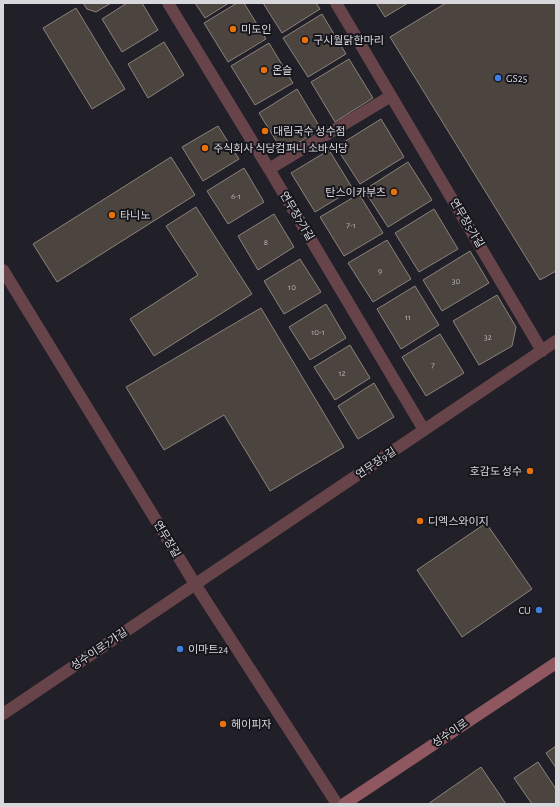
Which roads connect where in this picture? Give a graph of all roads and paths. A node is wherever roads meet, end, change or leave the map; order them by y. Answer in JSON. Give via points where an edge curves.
{"nodes":[{"id":1,"x":168,"y":3,"type":"edge"},
{"id":2,"x":336,"y":3,"type":"edge"},
{"id":3,"x":391,"y":96,"type":"junction"},
{"id":4,"x":269,"y":169,"type":"junction"},
{"id":5,"x":3,"y":270,"type":"edge"},
{"id":6,"x":556,"y":341,"type":"edge"},
{"id":7,"x":542,"y":351,"type":"junction"},
{"id":8,"x":424,"y":430,"type":"junction"},
{"id":9,"x":195,"y":584,"type":"junction"},
{"id":10,"x":556,"y":663,"type":"edge"},
{"id":11,"x":3,"y":714,"type":"edge"},
{"id":12,"x":336,"y":804,"type":"edge"},
{"id":13,"x":344,"y":804,"type":"edge"}],
"edges":[{"from":1,"to":4,"type":"street","name":"연무장7가길"},
{"from":2,"to":3,"type":"street","name":"연무장5가길"},
{"from":3,"to":4,"type":"street"},
{"from":3,"to":7,"type":"street","name":"연무장5가길"},
{"from":4,"to":8,"type":"street","name":"연무장7가길"},
{"from":5,"to":9,"type":"street","name":"연무장길"},
{"from":6,"to":7,"type":"street","name":"연무장9길"},
{"from":7,"to":8,"type":"street","name":"연무장9길"},
{"from":8,"to":9,"type":"street","name":"연무장9길"},
{"from":9,"to":11,"type":"street","name":"성수이로7가길"},
{"from":9,"to":12,"type":"street","name":"연무장길"},
{"from":10,"to":13,"type":"street","name":"성수이로"}]}
